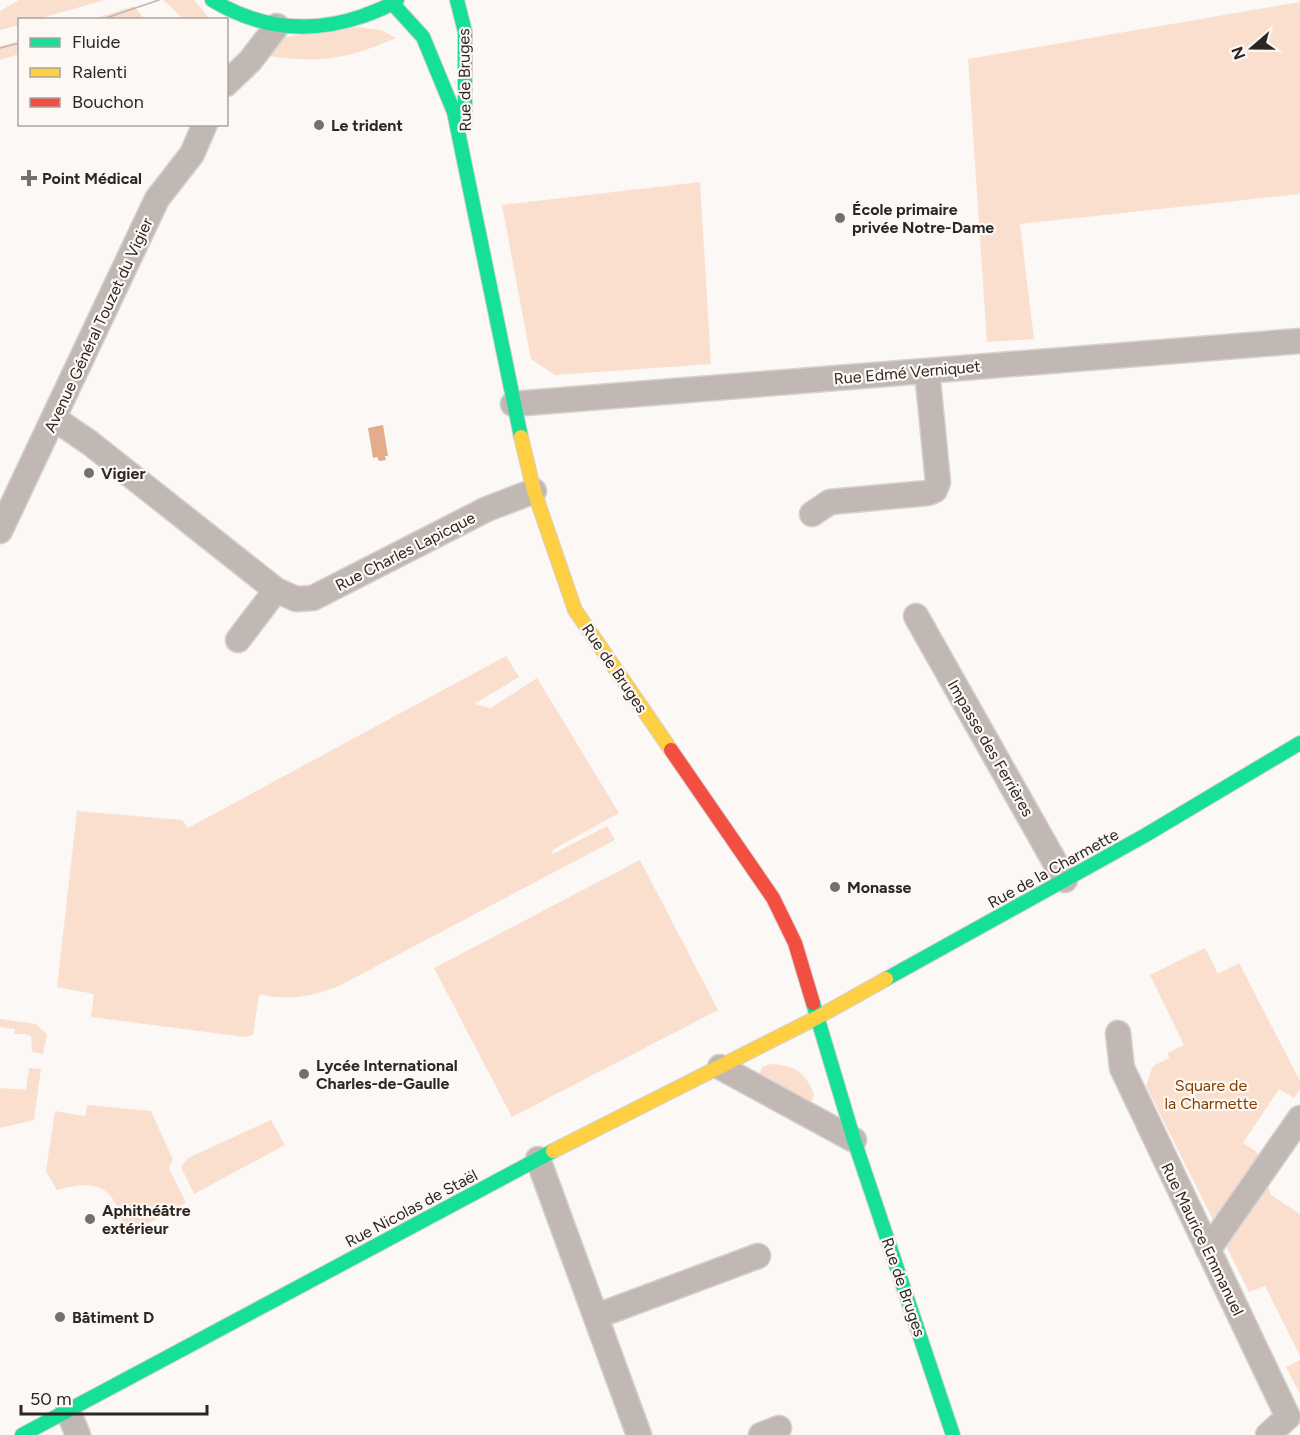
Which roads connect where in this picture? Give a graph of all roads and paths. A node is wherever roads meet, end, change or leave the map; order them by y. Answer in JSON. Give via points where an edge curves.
{"nodes":[{"id":1,"x":457,"y":0,"type":"edge"},
{"id":2,"x":395,"y":2,"type":"edge"},
{"id":3,"x":218,"y":8,"type":"edge"},
{"id":4,"x":277,"y":26,"type":"junction"},
{"id":5,"x":228,"y":82,"type":"edge"},
{"id":6,"x":204,"y":126,"type":"edge"},
{"id":7,"x":465,"y":160,"type":"junction"},
{"id":8,"x":1300,"y":341,"type":"edge"},
{"id":9,"x":927,"y":371,"type":"junction"},
{"id":10,"x":513,"y":404,"type":"junction"},
{"id":11,"x":55,"y":419,"type":"junction"},
{"id":12,"x":534,"y":491,"type":"junction"},
{"id":13,"x":812,"y":514,"type":"dead end"},
{"id":14,"x":0,"y":531,"type":"edge"},
{"id":15,"x":276,"y":590,"type":"junction"},
{"id":16,"x":916,"y":616,"type":"dead end"},
{"id":17,"x":238,"y":640,"type":"dead end"},
{"id":18,"x":1300,"y":743,"type":"edge"},
{"id":19,"x":1065,"y":880,"type":"junction"},
{"id":20,"x":818,"y":1017,"type":"junction"},
{"id":21,"x":1118,"y":1033,"type":"dead end"},
{"id":22,"x":720,"y":1067,"type":"junction"},
{"id":23,"x":1300,"y":1118,"type":"edge"},
{"id":24,"x":854,"y":1140,"type":"junction"},
{"id":25,"x":538,"y":1159,"type":"junction"},
{"id":26,"x":1208,"y":1250,"type":"junction"},
{"id":27,"x":758,"y":1256,"type":"dead end"},
{"id":28,"x":597,"y":1316,"type":"junction"},
{"id":29,"x":68,"y":1411,"type":"junction"},
{"id":30,"x":1294,"y":1418,"type":"edge"},
{"id":31,"x":22,"y":1435,"type":"edge"},
{"id":32,"x":78,"y":1435,"type":"edge"},
{"id":33,"x":639,"y":1435,"type":"edge"},
{"id":34,"x":953,"y":1435,"type":"edge"},
{"id":35,"x":1268,"y":1435,"type":"edge"}],
"edges":[{"from":1,"to":7,"type":"street","name":"Rue de Bruges","via":[[465,32]]},
{"from":2,"to":4,"type":"street","via":[[356,19],[311,29]]},
{"from":2,"to":7,"type":"street","name":"Rue de Bruges","via":[[423,38],[454,112]]},
{"from":3,"to":4,"type":"street"},
{"from":4,"to":5,"type":"street"},
{"from":6,"to":11,"type":"street","name":"Avenue Général Touzet du Vigier","via":[[192,154],[157,199]]},
{"from":7,"to":10,"type":"street","name":"Rue de Bruges"},
{"from":8,"to":9,"type":"street","name":"Rue Edmé Verniquet"},
{"from":9,"to":10,"type":"street","name":"Rue Edmé Verniquet"},
{"from":9,"to":13,"type":"street","via":[[938,482],[935,490],[830,502]]},
{"from":10,"to":12,"type":"street","name":"Rue de Bruges"},
{"from":11,"to":14,"type":"street","name":"Avenue Général Touzet du Vigier"},
{"from":11,"to":15,"type":"street","name":"Rue Charles Lapicque"},
{"from":12,"to":15,"type":"street","name":"Rue Charles Lapicque","via":[[487,509],[313,597],[296,599]]},
{"from":12,"to":20,"type":"street","name":"Rue de Bruges","via":[[575,610],[773,898],[795,943]]},
{"from":15,"to":17,"type":"street"},
{"from":16,"to":19,"type":"street","name":"Impasse des Ferrières"},
{"from":18,"to":19,"type":"street","name":"Rue de la Charmette"},
{"from":19,"to":20,"type":"street","name":"Rue de la Charmette"},
{"from":20,"to":22,"type":"street","name":"Rue Nicolas de Staël"},
{"from":20,"to":24,"type":"street","name":"Rue de Bruges"},
{"from":21,"to":26,"type":"street","name":"Rue Maurice Emmanuel","via":[[1122,1068]]},
{"from":22,"to":24,"type":"street"},
{"from":22,"to":25,"type":"street","name":"Rue Nicolas de Staël"},
{"from":23,"to":26,"type":"street"},
{"from":24,"to":34,"type":"street","name":"Rue de Bruges"},
{"from":25,"to":28,"type":"street"},
{"from":25,"to":29,"type":"street","name":"Rue Nicolas de Staël"},
{"from":26,"to":30,"type":"street","name":"Rue Maurice Emmanuel"},
{"from":27,"to":28,"type":"street"},
{"from":28,"to":33,"type":"street"},
{"from":29,"to":31,"type":"street","name":"Rue Nicolas de Staël"},
{"from":29,"to":32,"type":"street"},
{"from":30,"to":35,"type":"street","name":"Rue Maurice Emmanuel"}]}
